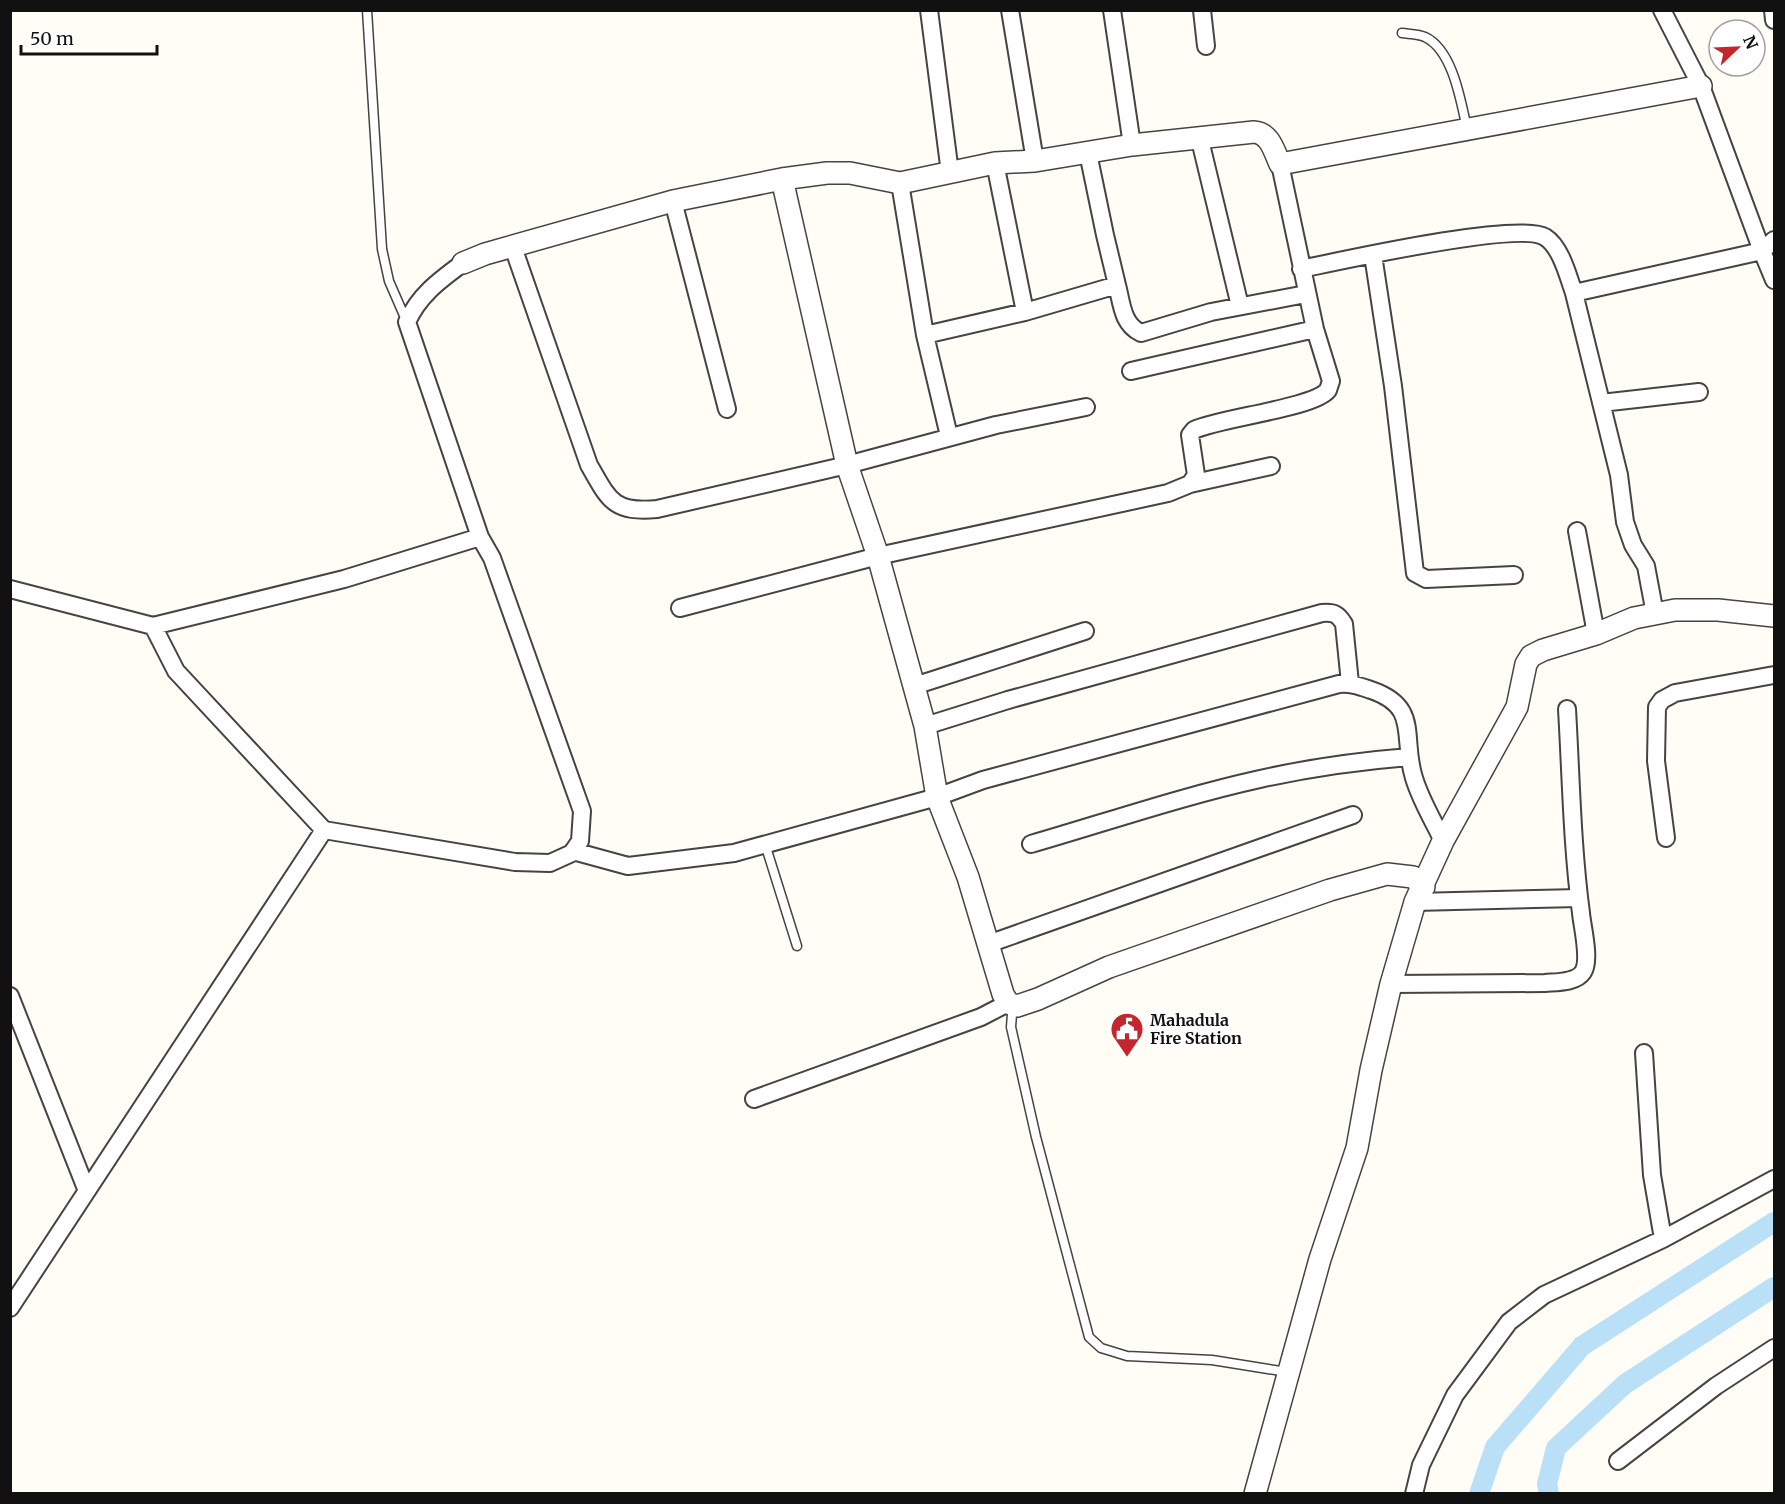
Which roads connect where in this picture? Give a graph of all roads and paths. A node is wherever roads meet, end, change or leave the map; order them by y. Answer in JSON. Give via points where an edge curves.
{"nodes":[{"id":1,"x":367,"y":10,"type":"edge"},
{"id":2,"x":929,"y":10,"type":"edge"},
{"id":3,"x":1010,"y":10,"type":"edge"},
{"id":4,"x":1112,"y":10,"type":"edge"},
{"id":5,"x":1202,"y":10,"type":"edge"},
{"id":6,"x":1662,"y":10,"type":"edge"},
{"id":7,"x":1773,"y":10,"type":"edge"},
{"id":8,"x":1774,"y":20,"type":"edge"},
{"id":9,"x":1402,"y":33,"type":"dead end"},
{"id":10,"x":1206,"y":46,"type":"dead end"},
{"id":11,"x":1701,"y":86,"type":"junction"},
{"id":12,"x":1467,"y":129,"type":"junction"},
{"id":13,"x":1199,"y":136,"type":"junction"},
{"id":14,"x":1132,"y":145,"type":"junction"},
{"id":15,"x":1088,"y":153,"type":"junction"},
{"id":16,"x":1035,"y":161,"type":"junction"},
{"id":17,"x":995,"y":163,"type":"junction"},
{"id":18,"x":1280,"y":164,"type":"junction"},
{"id":19,"x":950,"y":173,"type":"junction"},
{"id":20,"x":782,"y":179,"type":"junction"},
{"id":21,"x":900,"y":183,"type":"junction"},
{"id":22,"x":673,"y":201,"type":"junction"},
{"id":23,"x":1768,"y":246,"type":"edge"},
{"id":24,"x":513,"y":247,"type":"junction"},
{"id":25,"x":1373,"y":255,"type":"junction"},
{"id":26,"x":463,"y":263,"type":"joint"},
{"id":27,"x":1301,"y":269,"type":"junction"},
{"id":28,"x":1774,"y":280,"type":"edge"},
{"id":29,"x":1117,"y":285,"type":"junction"},
{"id":30,"x":1574,"y":293,"type":"junction"},
{"id":31,"x":1306,"y":294,"type":"junction"},
{"id":32,"x":1240,"y":306,"type":"junction"},
{"id":33,"x":1025,"y":312,"type":"junction"},
{"id":34,"x":407,"y":321,"type":"junction"},
{"id":35,"x":1315,"y":329,"type":"junction"},
{"id":36,"x":925,"y":335,"type":"junction"},
{"id":37,"x":1131,"y":371,"type":"dead end"},
{"id":38,"x":1700,"y":392,"type":"dead end"},
{"id":39,"x":1601,"y":404,"type":"junction"},
{"id":40,"x":1086,"y":407,"type":"dead end"},
{"id":41,"x":727,"y":409,"type":"dead end"},
{"id":42,"x":949,"y":436,"type":"junction"},
{"id":43,"x":846,"y":465,"type":"junction"},
{"id":44,"x":1271,"y":466,"type":"dead end"},
{"id":45,"x":1190,"y":484,"type":"junction"},
{"id":46,"x":1577,"y":531,"type":"dead end"},
{"id":47,"x":480,"y":537,"type":"junction"},
{"id":48,"x":878,"y":556,"type":"junction"},
{"id":49,"x":1514,"y":574,"type":"dead end"},
{"id":50,"x":10,"y":589,"type":"edge"},
{"id":51,"x":680,"y":608,"type":"dead end"},
{"id":52,"x":1656,"y":614,"type":"junction"},
{"id":53,"x":1774,"y":616,"type":"edge"},
{"id":54,"x":153,"y":626,"type":"junction"},
{"id":55,"x":1085,"y":631,"type":"dead end"},
{"id":56,"x":1596,"y":634,"type":"junction"},
{"id":57,"x":1774,"y":675,"type":"edge"},
{"id":58,"x":1350,"y":683,"type":"junction"},
{"id":59,"x":914,"y":686,"type":"junction"},
{"id":60,"x":1567,"y":710,"type":"dead end"},
{"id":61,"x":926,"y":726,"type":"junction"},
{"id":62,"x":1409,"y":757,"type":"junction"},
{"id":63,"x":937,"y":797,"type":"junction"},
{"id":64,"x":1353,"y":815,"type":"dead end"},
{"id":65,"x":324,"y":830,"type":"junction"},
{"id":66,"x":1666,"y":838,"type":"dead end"},
{"id":67,"x":1443,"y":841,"type":"junction"},
{"id":68,"x":765,"y":844,"type":"junction"},
{"id":69,"x":1031,"y":844,"type":"dead end"},
{"id":70,"x":573,"y":851,"type":"junction"},
{"id":71,"x":1420,"y":895,"type":"junction"},
{"id":72,"x":1579,"y":898,"type":"junction"},
{"id":73,"x":988,"y":944,"type":"junction"},
{"id":74,"x":797,"y":946,"type":"dead end"},
{"id":75,"x":1390,"y":984,"type":"junction"},
{"id":76,"x":10,"y":996,"type":"edge"},
{"id":77,"x":1013,"y":1004,"type":"junction"},
{"id":78,"x":1644,"y":1053,"type":"dead end"},
{"id":79,"x":754,"y":1099,"type":"dead end"},
{"id":80,"x":1774,"y":1179,"type":"edge"},
{"id":81,"x":87,"y":1191,"type":"junction"},
{"id":82,"x":1663,"y":1239,"type":"junction"},
{"id":83,"x":10,"y":1308,"type":"edge"},
{"id":84,"x":1774,"y":1348,"type":"edge"},
{"id":85,"x":1288,"y":1372,"type":"junction"},
{"id":86,"x":1618,"y":1461,"type":"dead end"},
{"id":87,"x":1256,"y":1494,"type":"edge"},
{"id":88,"x":1414,"y":1494,"type":"edge"}],
"edges":[{"from":1,"to":34,"type":"lane","via":[[382,249],[389,281]]},
{"from":2,"to":19,"type":"street"},
{"from":3,"to":16,"type":"street"},
{"from":4,"to":14,"type":"street"},
{"from":5,"to":10,"type":"street"},
{"from":6,"to":11,"type":"street"},
{"from":7,"to":8,"type":"street"},
{"from":9,"to":12,"type":"lane","via":[[1424,37],[1438,46],[1457,87]]},
{"from":11,"to":12,"type":"street"},
{"from":11,"to":23,"type":"street"},
{"from":12,"to":18,"type":"street"},
{"from":13,"to":14,"type":"street"},
{"from":13,"to":18,"type":"street","via":[[1262,133]]},
{"from":13,"to":32,"type":"street"},
{"from":14,"to":15,"type":"street"},
{"from":15,"to":16,"type":"street"},
{"from":15,"to":29,"type":"street"},
{"from":16,"to":17,"type":"street"},
{"from":17,"to":19,"type":"street"},
{"from":17,"to":33,"type":"street"},
{"from":18,"to":27,"type":"street"},
{"from":19,"to":21,"type":"street"},
{"from":20,"to":21,"type":"street","via":[[850,173]]},
{"from":20,"to":22,"type":"street"},
{"from":20,"to":43,"type":"street"},
{"from":21,"to":36,"type":"street"},
{"from":22,"to":24,"type":"street"},
{"from":22,"to":41,"type":"street"},
{"from":23,"to":28,"type":"street"},
{"from":23,"to":30,"type":"street"},
{"from":24,"to":26,"type":"street"},
{"from":24,"to":43,"type":"street","via":[[589,465],[605,493],[621,508],[657,509]]},
{"from":25,"to":27,"type":"street"},
{"from":25,"to":30,"type":"street","via":[[1523,232],[1545,237],[1560,254]]},
{"from":25,"to":49,"type":"street","via":[[1415,573],[1426,579]]},
{"from":26,"to":34,"type":"street","via":[[435,284],[414,306]]},
{"from":27,"to":31,"type":"street"},
{"from":29,"to":32,"type":"street","via":[[1126,322],[1141,333]]},
{"from":29,"to":33,"type":"street"},
{"from":30,"to":39,"type":"street"},
{"from":31,"to":32,"type":"street"},
{"from":31,"to":35,"type":"street"},
{"from":33,"to":36,"type":"street"},
{"from":34,"to":47,"type":"street"},
{"from":35,"to":37,"type":"street"},
{"from":35,"to":45,"type":"street","via":[[1331,381],[1327,391],[1294,405],[1194,430],[1190,435],[1196,475]]},
{"from":36,"to":42,"type":"street"},
{"from":38,"to":39,"type":"street"},
{"from":39,"to":52,"type":"street","via":[[1619,475],[1625,522],[1646,566]]},
{"from":40,"to":42,"type":"street"},
{"from":42,"to":43,"type":"street"},
{"from":43,"to":48,"type":"street"},
{"from":44,"to":45,"type":"street"},
{"from":45,"to":48,"type":"street","via":[[1168,493]]},
{"from":46,"to":56,"type":"street"},
{"from":47,"to":54,"type":"street","via":[[344,579]]},
{"from":47,"to":70,"type":"street","via":[[492,558],[582,811],[580,841]]},
{"from":48,"to":51,"type":"street"},
{"from":48,"to":59,"type":"street"},
{"from":50,"to":54,"type":"street"},
{"from":52,"to":53,"type":"street","via":[[1718,610]]},
{"from":52,"to":56,"type":"street","via":[[1634,618]]},
{"from":54,"to":65,"type":"street","via":[[176,671]]},
{"from":55,"to":59,"type":"street"},
{"from":56,"to":67,"type":"street","via":[[1531,656],[1517,707]]},
{"from":57,"to":66,"type":"street","via":[[1675,693],[1657,707],[1656,761]]},
{"from":58,"to":61,"type":"street","via":[[1344,624],[1332,612],[1322,613]]},
{"from":58,"to":62,"type":"street","via":[[1386,695],[1398,704],[1405,719]]},
{"from":58,"to":63,"type":"street","via":[[983,780]]},
{"from":59,"to":61,"type":"street"},
{"from":60,"to":72,"type":"street"},
{"from":61,"to":63,"type":"street"},
{"from":62,"to":67,"type":"street","via":[[1420,798]]},
{"from":62,"to":69,"type":"street","via":[[1261,778]]},
{"from":63,"to":68,"type":"street"},
{"from":63,"to":73,"type":"street"},
{"from":64,"to":73,"type":"street"},
{"from":65,"to":70,"type":"street","via":[[514,862],[550,863]]},
{"from":65,"to":81,"type":"street"},
{"from":67,"to":71,"type":"street"},
{"from":68,"to":70,"type":"street","via":[[734,853],[628,866]]},
{"from":68,"to":74,"type":"lane"},
{"from":71,"to":72,"type":"street"},
{"from":71,"to":75,"type":"street"},
{"from":71,"to":77,"type":"street","via":[[1413,877],[1387,874],[1330,890],[1119,964],[1038,999]]},
{"from":72,"to":75,"type":"street","via":[[1587,960],[1579,976],[1545,983]]},
{"from":73,"to":77,"type":"street","via":[[1003,994]]},
{"from":75,"to":85,"type":"street","via":[[1357,1148]]},
{"from":76,"to":81,"type":"street"},
{"from":77,"to":79,"type":"street"},
{"from":77,"to":85,"type":"lane","via":[[1011,1027],[1036,1137],[1089,1337],[1101,1348],[1127,1356],[1212,1360]]},
{"from":78,"to":82,"type":"street","via":[[1652,1175]]},
{"from":80,"to":82,"type":"street"},
{"from":81,"to":83,"type":"street"},
{"from":82,"to":88,"type":"street","via":[[1544,1294],[1509,1322],[1455,1395],[1421,1465]]},
{"from":84,"to":86,"type":"street","via":[[1716,1386]]},
{"from":85,"to":87,"type":"street"}]}
